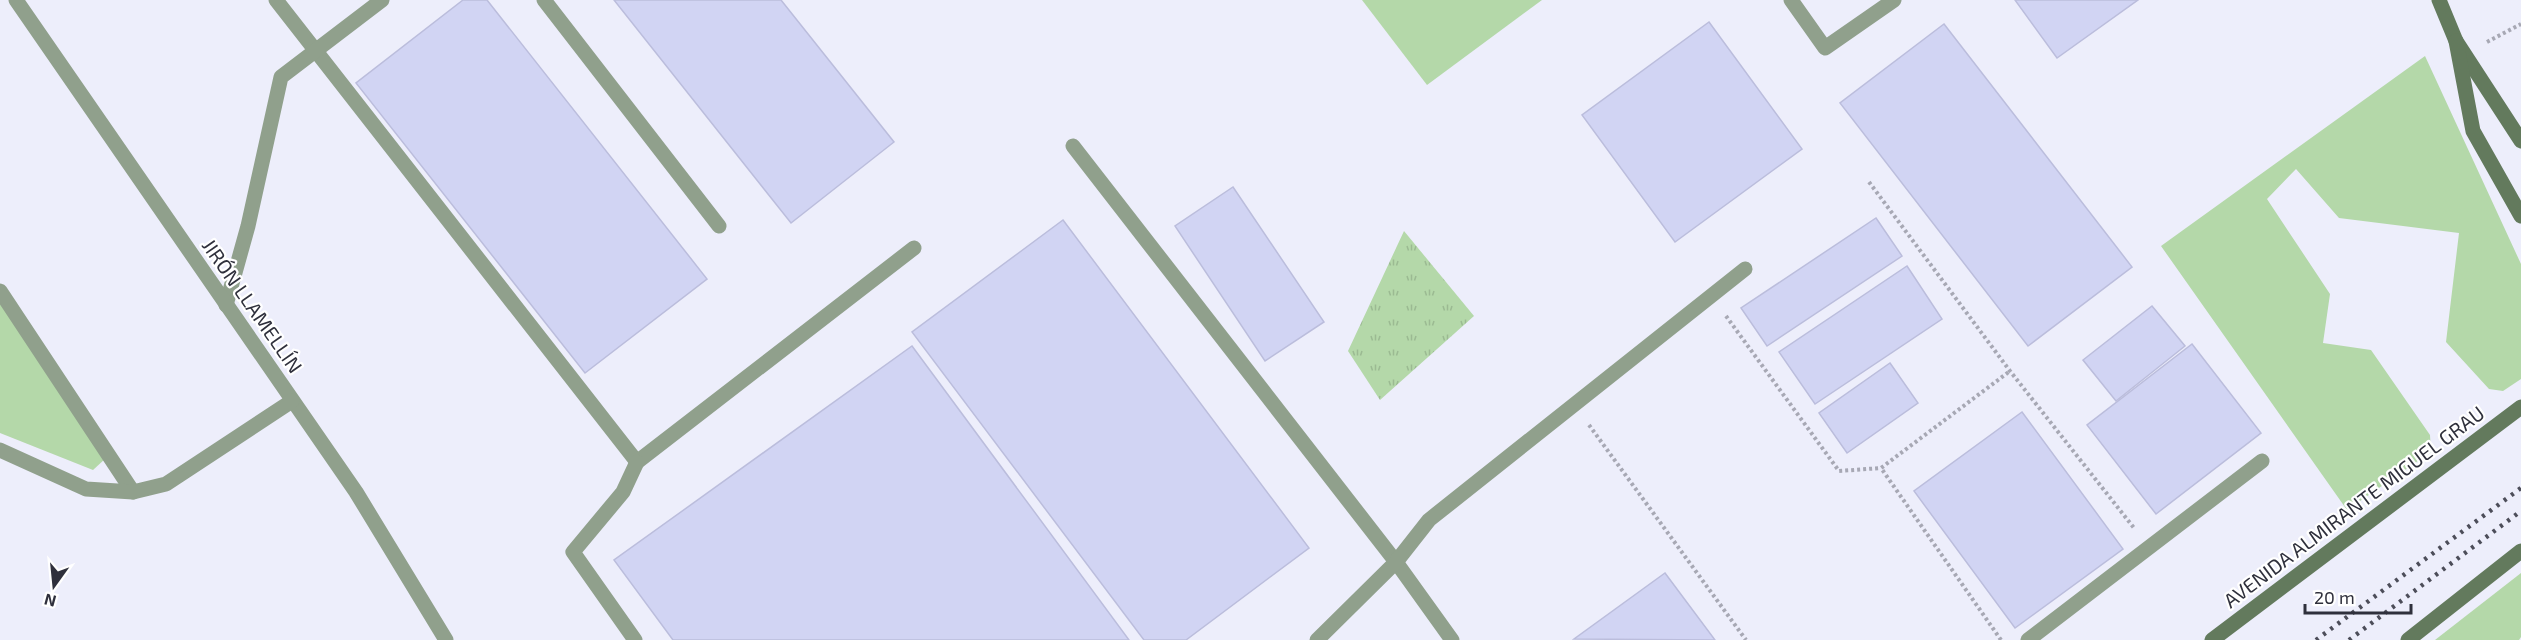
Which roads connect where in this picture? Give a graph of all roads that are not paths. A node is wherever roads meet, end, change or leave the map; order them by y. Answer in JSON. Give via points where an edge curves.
{"nodes":[{"id":1,"x":15,"y":0,"type":"edge"},
{"id":2,"x":276,"y":0,"type":"edge"},
{"id":3,"x":382,"y":0,"type":"edge"},
{"id":4,"x":544,"y":0,"type":"edge"},
{"id":5,"x":1791,"y":0,"type":"edge"},
{"id":6,"x":1894,"y":0,"type":"edge"},
{"id":7,"x":2439,"y":0,"type":"edge"},
{"id":8,"x":2461,"y":48,"type":"junction"},
{"id":9,"x":314,"y":52,"type":"junction"},
{"id":10,"x":2521,"y":141,"type":"edge"},
{"id":11,"x":1073,"y":146,"type":"dead end"},
{"id":12,"x":2521,"y":216,"type":"edge"},
{"id":13,"x":719,"y":226,"type":"dead end"},
{"id":14,"x":914,"y":248,"type":"dead end"},
{"id":15,"x":1745,"y":269,"type":"dead end"},
{"id":16,"x":0,"y":291,"type":"edge"},
{"id":17,"x":226,"y":305,"type":"junction"},
{"id":18,"x":292,"y":401,"type":"junction"},
{"id":19,"x":2521,"y":407,"type":"edge"},
{"id":20,"x":0,"y":450,"type":"edge"},
{"id":21,"x":2262,"y":461,"type":"dead end"},
{"id":22,"x":637,"y":462,"type":"junction"},
{"id":23,"x":133,"y":492,"type":"junction"},
{"id":24,"x":2521,"y":551,"type":"edge"},
{"id":25,"x":1396,"y":562,"type":"junction"},
{"id":26,"x":446,"y":640,"type":"edge"},
{"id":27,"x":635,"y":640,"type":"edge"},
{"id":28,"x":1317,"y":640,"type":"edge"},
{"id":29,"x":1452,"y":640,"type":"edge"},
{"id":30,"x":2028,"y":640,"type":"edge"},
{"id":31,"x":2212,"y":640,"type":"edge"},
{"id":32,"x":2408,"y":640,"type":"edge"}],
"edges":[{"from":1,"to":17,"type":"street","name":"JIRÓN LLAMELLÍN"},
{"from":2,"to":9,"type":"street"},
{"from":3,"to":9,"type":"street"},
{"from":4,"to":13,"type":"street"},
{"from":5,"to":6,"type":"street","via":[[1825,48]]},
{"from":7,"to":8,"type":"main road"},
{"from":8,"to":10,"type":"main road"},
{"from":8,"to":12,"type":"main road","via":[[2473,131]]},
{"from":9,"to":17,"type":"street","via":[[281,77]]},
{"from":9,"to":22,"type":"street"},
{"from":11,"to":25,"type":"street"},
{"from":14,"to":22,"type":"street"},
{"from":15,"to":25,"type":"street","via":[[1429,520]]},
{"from":16,"to":23,"type":"street"},
{"from":17,"to":18,"type":"street","name":"JIRÓN LLAMELLÍN"},
{"from":18,"to":23,"type":"street","via":[[166,484]]},
{"from":18,"to":26,"type":"street","name":"JIRÓN LLAMELLÍN","via":[[356,492]]},
{"from":19,"to":31,"type":"main road","name":"AVENIDA ALMIRANTE MIGUEL GRAU"},
{"from":20,"to":23,"type":"street","via":[[86,489]]},
{"from":21,"to":30,"type":"street"},
{"from":22,"to":27,"type":"street","via":[[623,492],[573,552]]},
{"from":24,"to":32,"type":"main road"},
{"from":25,"to":28,"type":"street"},
{"from":25,"to":29,"type":"street"}]}
